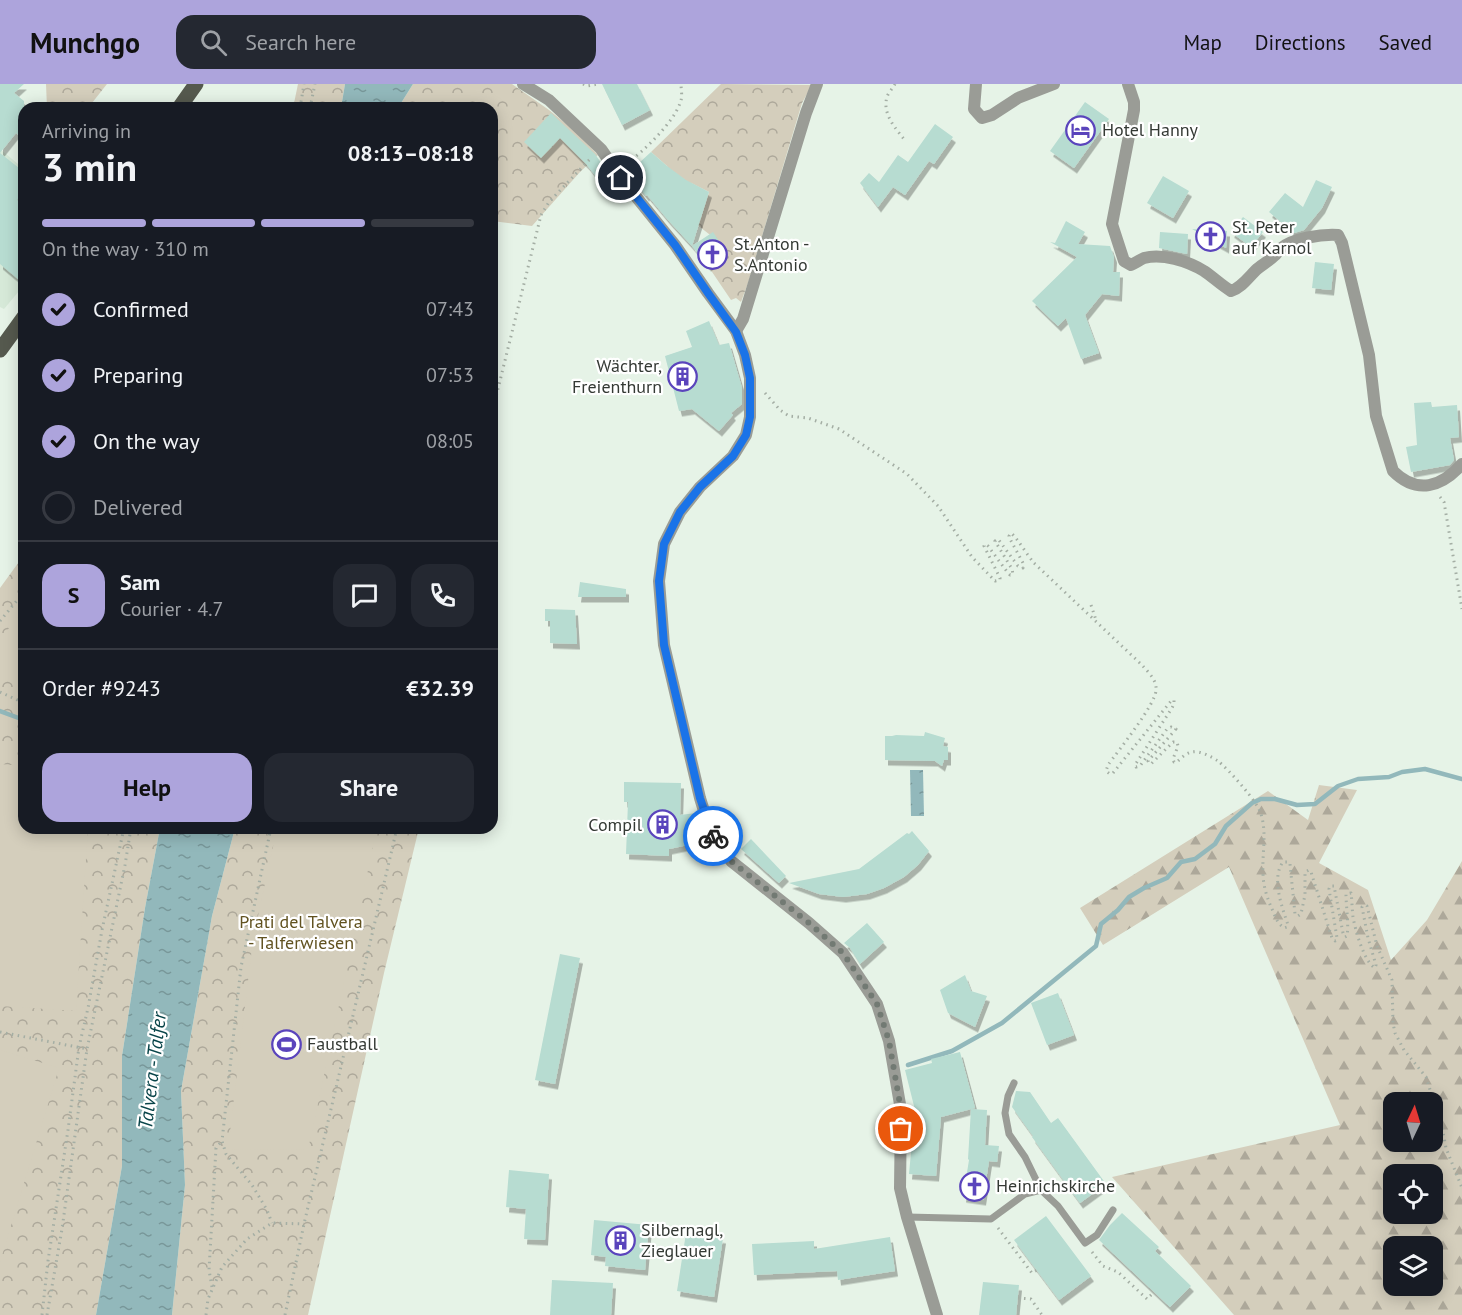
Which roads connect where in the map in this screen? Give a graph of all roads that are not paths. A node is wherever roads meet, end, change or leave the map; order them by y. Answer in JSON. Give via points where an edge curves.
{"nodes":[{"id":1,"x":196,"y":84,"type":"edge"},
{"id":2,"x":523,"y":84,"type":"edge"},
{"id":3,"x":817,"y":84,"type":"edge"},
{"id":4,"x":976,"y":84,"type":"edge"},
{"id":5,"x":1054,"y":84,"type":"edge"},
{"id":6,"x":1128,"y":84,"type":"edge"},
{"id":7,"x":182,"y":102,"type":"edge"},
{"id":8,"x":18,"y":325,"type":"edge"},
{"id":9,"x":736,"y":332,"type":"junction"},
{"id":10,"x":0,"y":350,"type":"edge"},
{"id":11,"x":1462,"y":464,"type":"edge"},
{"id":12,"x":1014,"y":1083,"type":"dead end"},
{"id":13,"x":1041,"y":1190,"type":"junction"},
{"id":14,"x":1113,"y":1210,"type":"dead end"},
{"id":15,"x":906,"y":1217,"type":"junction"},
{"id":16,"x":937,"y":1315,"type":"edge"}],
"edges":[{"from":1,"to":7,"type":"main road"},
{"from":2,"to":9,"type":"street","via":[[549,100],[601,149]]},
{"from":3,"to":9,"type":"street"},
{"from":4,"to":5,"type":"street","via":[[974,109],[982,118]]},
{"from":6,"to":11,"type":"street","via":[[1134,110],[1112,224],[1124,261],[1131,265],[1143,258],[1171,258],[1192,264],[1231,291],[1282,248],[1324,234],[1338,235],[1369,355],[1376,416],[1393,471],[1418,485],[1435,485]]},
{"from":8,"to":10,"type":"main road"},
{"from":9,"to":15,"type":"street","via":[[750,378],[746,435],[733,456],[680,512],[664,544],[659,581],[664,645],[711,834],[731,861],[843,953],[877,1004],[889,1041],[901,1110],[900,1188]]},
{"from":12,"to":13,"type":"lane","via":[[1005,1113],[1009,1134]]},
{"from":13,"to":14,"type":"lane","via":[[1085,1243],[1097,1235]]},
{"from":13,"to":15,"type":"lane","via":[[1025,1194],[991,1219]]},
{"from":15,"to":16,"type":"street"}]}
